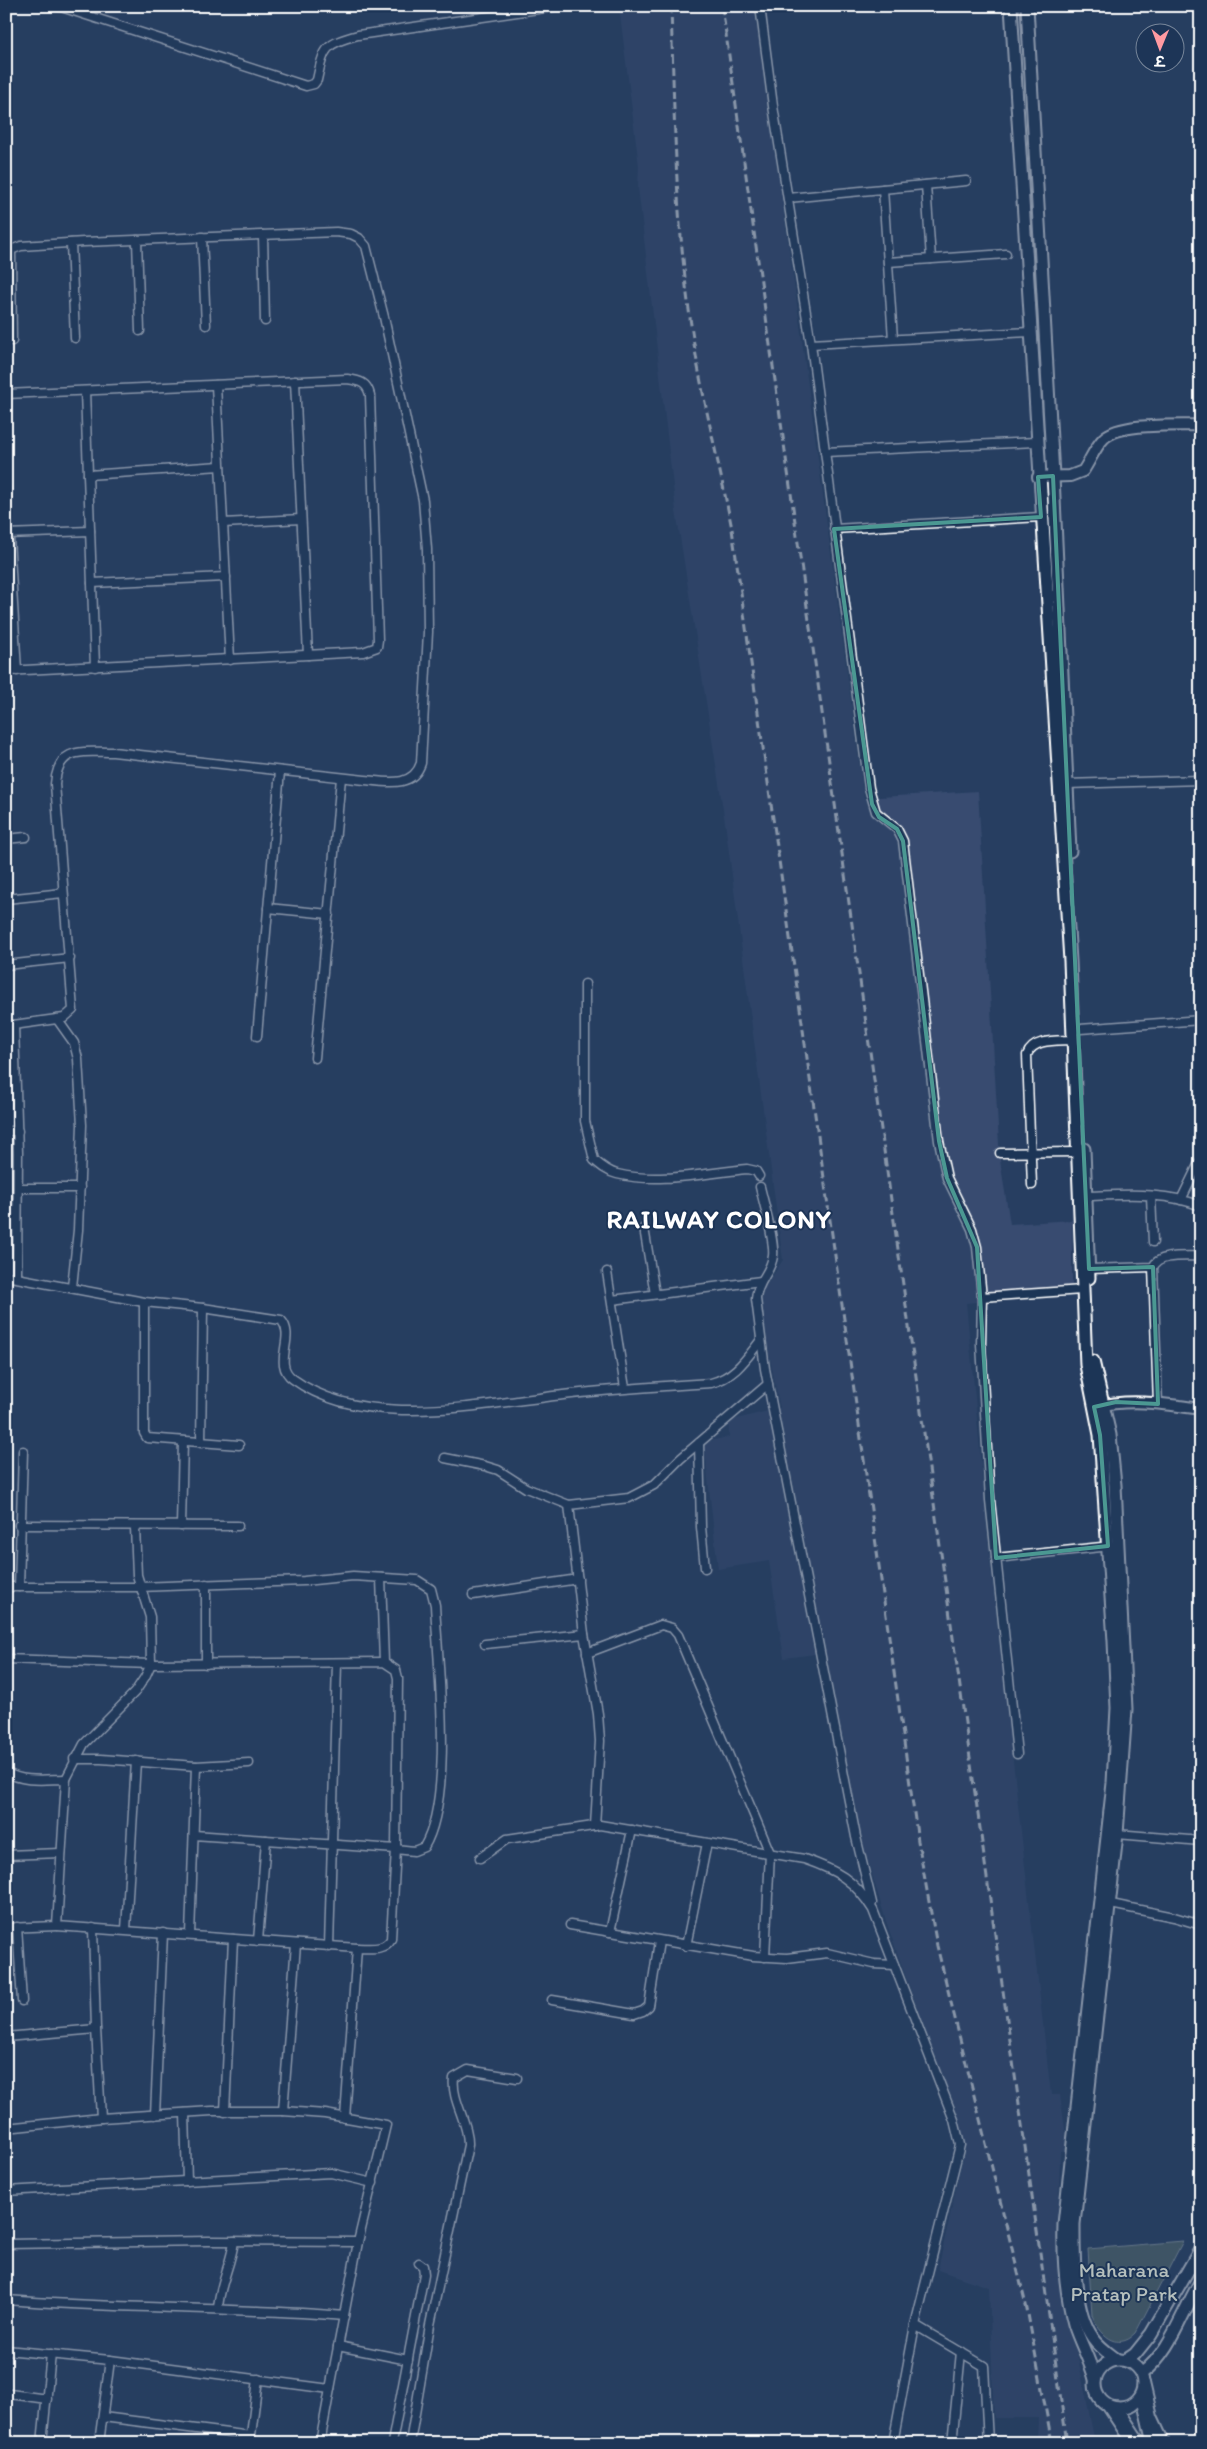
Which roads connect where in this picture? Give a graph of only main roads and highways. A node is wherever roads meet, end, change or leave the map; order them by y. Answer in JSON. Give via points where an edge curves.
{"nodes":[{"id":1,"x":1011,"y":6,"type":"edge"},
{"id":2,"x":1027,"y":6,"type":"edge"},
{"id":3,"x":1099,"y":1406,"type":"junction"},
{"id":4,"x":1113,"y":1546,"type":"junction"},
{"id":5,"x":1104,"y":1903,"type":"junction"},
{"id":6,"x":1201,"y":2248,"type":"edge"},
{"id":7,"x":1201,"y":2281,"type":"edge"},
{"id":8,"x":1121,"y":2360,"type":"junction"},
{"id":9,"x":1095,"y":2379,"type":"junction"},
{"id":10,"x":1143,"y":2384,"type":"junction"},
{"id":11,"x":1112,"y":2407,"type":"junction"},
{"id":12,"x":1140,"y":2443,"type":"edge"},
{"id":13,"x":1152,"y":2443,"type":"edge"}],
"edges":[{"from":1,"to":3,"type":"main road","via":[[1070,961],[1086,1365]]},
{"from":2,"to":3,"type":"main road","via":[[1080,1030],[1093,1364]]},
{"from":3,"to":4,"type":"main road"},
{"from":4,"to":5,"type":"main road","via":[[1116,1736]]},
{"from":4,"to":5,"type":"main road","via":[[1126,1709],[1117,1834]]},
{"from":5,"to":8,"type":"main road","via":[[1074,2252],[1085,2323],[1093,2338]]},
{"from":5,"to":9,"type":"main road","via":[[1063,2252],[1074,2324]]},
{"from":6,"to":8,"type":"main road","via":[[1151,2334],[1135,2354]]},
{"from":7,"to":10,"type":"main road"},
{"from":8,"to":9,"type":"main road","via":[[1106,2362]]},
{"from":8,"to":10,"type":"main road","via":[[1135,2365]]},
{"from":9,"to":11,"type":"main road","via":[[1099,2398]]},
{"from":10,"to":11,"type":"main road","via":[[1132,2405]]},
{"from":10,"to":13,"type":"main road"},
{"from":11,"to":12,"type":"main road"}]}
